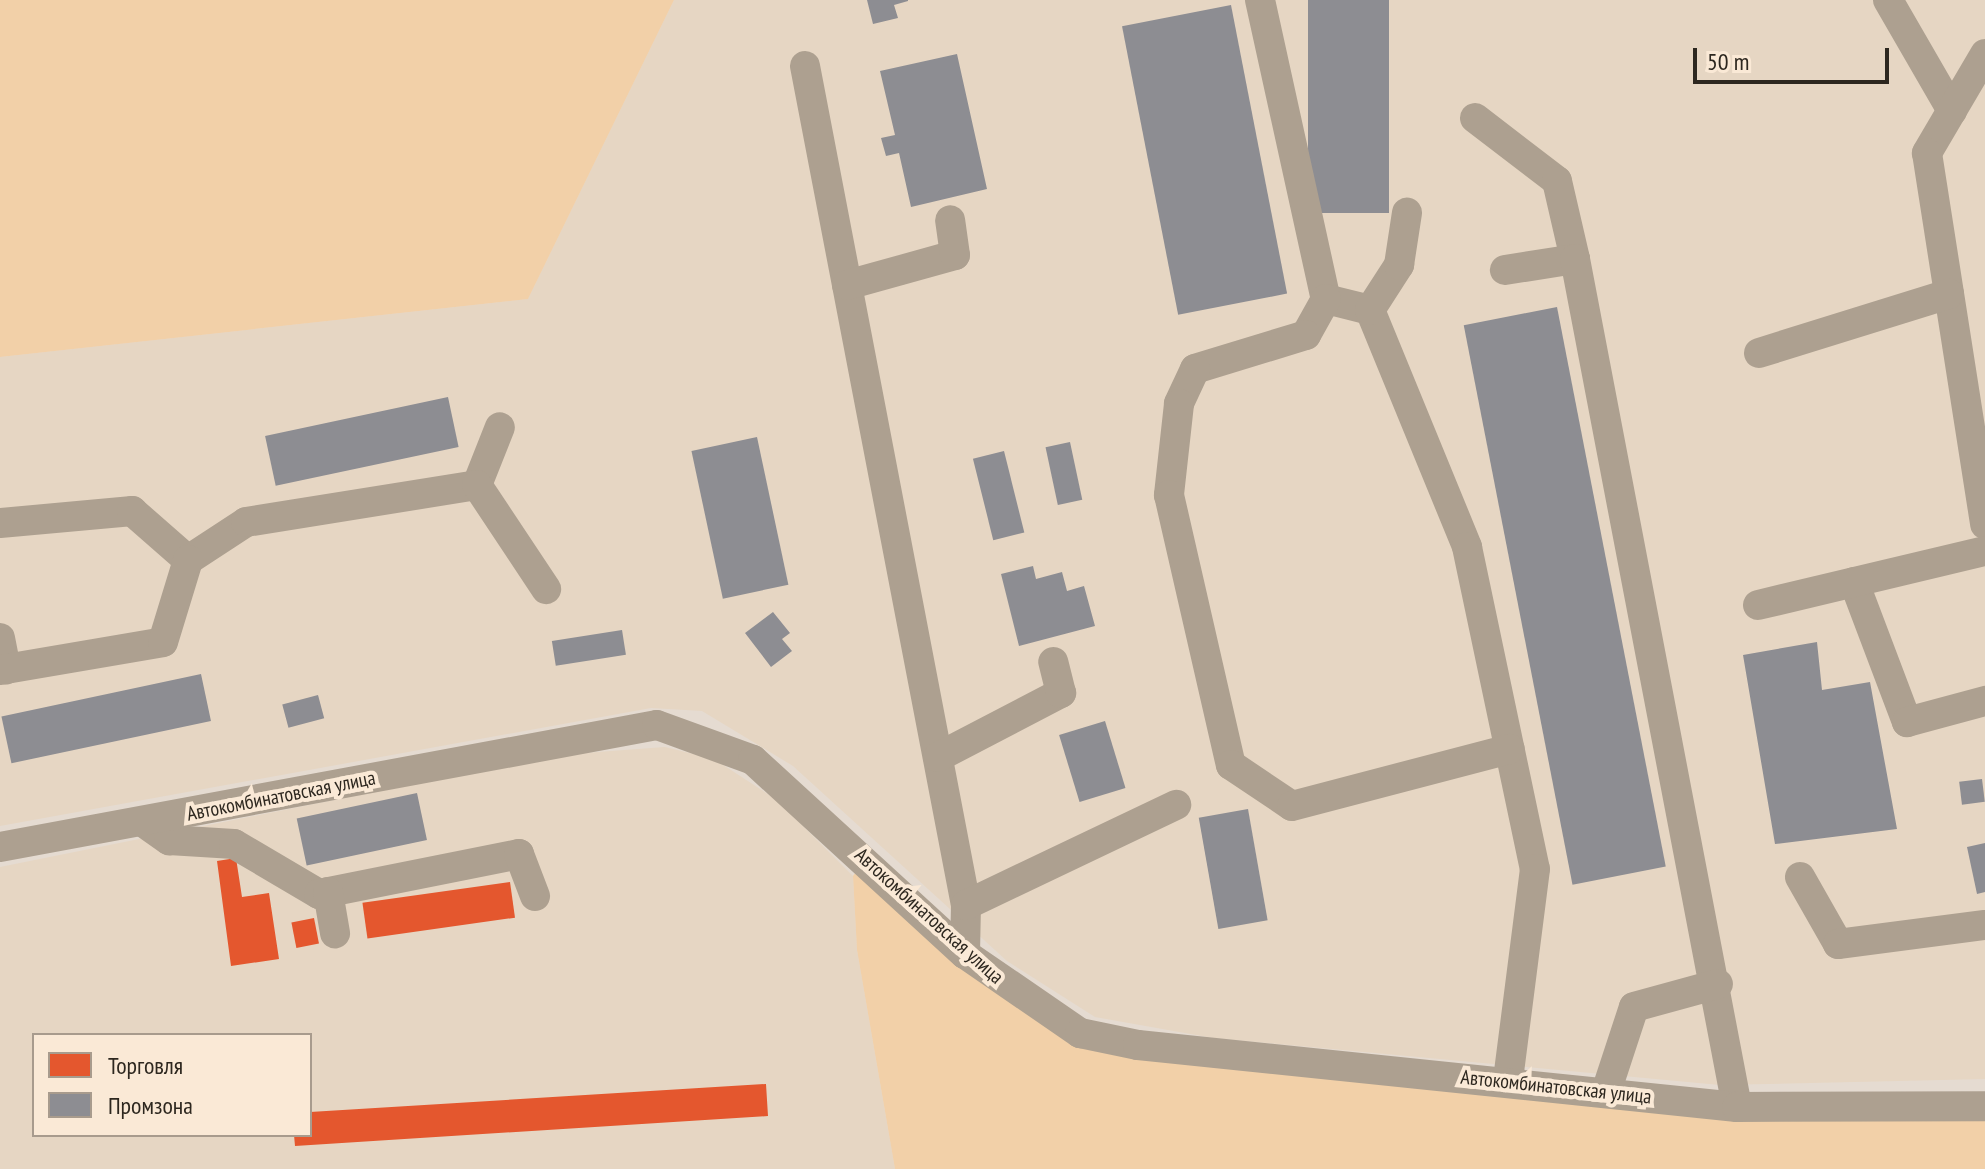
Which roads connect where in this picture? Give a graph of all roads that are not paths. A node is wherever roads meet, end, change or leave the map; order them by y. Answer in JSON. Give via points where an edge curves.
{"nodes":[{"id":1,"x":1260,"y":0,"type":"edge"},
{"id":2,"x":1888,"y":0,"type":"edge"},
{"id":3,"x":1985,"y":54,"type":"edge"},
{"id":4,"x":805,"y":66,"type":"dead end"},
{"id":5,"x":1952,"y":111,"type":"junction"},
{"id":6,"x":1475,"y":118,"type":"dead end"},
{"id":7,"x":1407,"y":213,"type":"dead end"},
{"id":8,"x":950,"y":220,"type":"dead end"},
{"id":9,"x":1575,"y":259,"type":"junction"},
{"id":10,"x":1505,"y":270,"type":"dead end"},
{"id":11,"x":847,"y":285,"type":"junction"},
{"id":12,"x":1949,"y":294,"type":"junction"},
{"id":13,"x":1326,"y":299,"type":"junction"},
{"id":14,"x":1370,"y":310,"type":"junction"},
{"id":15,"x":1759,"y":353,"type":"dead end"},
{"id":16,"x":500,"y":427,"type":"dead end"},
{"id":17,"x":477,"y":485,"type":"junction"},
{"id":18,"x":0,"y":523,"type":"edge"},
{"id":19,"x":1985,"y":525,"type":"edge"},
{"id":20,"x":1985,"y":551,"type":"edge"},
{"id":21,"x":188,"y":560,"type":"junction"},
{"id":22,"x":1854,"y":582,"type":"junction"},
{"id":23,"x":546,"y":589,"type":"dead end"},
{"id":24,"x":1758,"y":605,"type":"dead end"},
{"id":25,"x":0,"y":638,"type":"edge"},
{"id":26,"x":1053,"y":662,"type":"dead end"},
{"id":27,"x":3,"y":670,"type":"edge"},
{"id":28,"x":1985,"y":701,"type":"edge"},
{"id":29,"x":1510,"y":749,"type":"junction"},
{"id":30,"x":938,"y":757,"type":"junction"},
{"id":31,"x":1176,"y":805,"type":"dead end"},
{"id":32,"x":143,"y":822,"type":"junction"},
{"id":33,"x":0,"y":847,"type":"edge"},
{"id":34,"x":1800,"y":877,"type":"dead end"},
{"id":35,"x":328,"y":892,"type":"junction"},
{"id":36,"x":535,"y":896,"type":"dead end"},
{"id":37,"x":966,"y":905,"type":"junction"},
{"id":38,"x":1985,"y":925,"type":"edge"},
{"id":39,"x":335,"y":933,"type":"dead end"},
{"id":40,"x":965,"y":954,"type":"junction"},
{"id":41,"x":1718,"y":984,"type":"junction"},
{"id":42,"x":1508,"y":1081,"type":"junction"},
{"id":43,"x":1606,"y":1092,"type":"junction"},
{"id":44,"x":1985,"y":1106,"type":"edge"},
{"id":45,"x":1737,"y":1107,"type":"junction"}],
"edges":[{"from":1,"to":13,"type":"street"},
{"from":2,"to":5,"type":"street"},
{"from":3,"to":5,"type":"street"},
{"from":4,"to":11,"type":"street"},
{"from":5,"to":12,"type":"street","via":[[1927,153]]},
{"from":6,"to":9,"type":"street","via":[[1557,181]]},
{"from":7,"to":14,"type":"street","via":[[1399,265]]},
{"from":8,"to":11,"type":"street","via":[[955,255]]},
{"from":9,"to":10,"type":"street"},
{"from":9,"to":41,"type":"street"},
{"from":11,"to":30,"type":"street"},
{"from":12,"to":15,"type":"street"},
{"from":12,"to":19,"type":"street"},
{"from":13,"to":14,"type":"street"},
{"from":13,"to":29,"type":"street","via":[[1306,335],[1195,369],[1179,404],[1169,495],[1231,765],[1292,806]]},
{"from":14,"to":29,"type":"street","via":[[1467,547]]},
{"from":16,"to":17,"type":"street"},
{"from":17,"to":21,"type":"street","via":[[246,522]]},
{"from":17,"to":23,"type":"street"},
{"from":18,"to":21,"type":"street","via":[[132,511]]},
{"from":20,"to":22,"type":"street"},
{"from":21,"to":27,"type":"street","via":[[163,642]]},
{"from":22,"to":24,"type":"street"},
{"from":22,"to":28,"type":"street","via":[[1907,722]]},
{"from":25,"to":27,"type":"street"},
{"from":26,"to":30,"type":"street","via":[[1061,693]]},
{"from":29,"to":42,"type":"street","via":[[1535,869]]},
{"from":30,"to":37,"type":"street"},
{"from":31,"to":37,"type":"street"},
{"from":32,"to":33,"type":"street","name":"Автокомбинатовская улица"},
{"from":32,"to":35,"type":"street","via":[[169,840],[234,844],[319,894]]},
{"from":32,"to":40,"type":"street","name":"Автокомбинатовская улица","via":[[657,725],[753,760]]},
{"from":34,"to":38,"type":"street","via":[[1838,944]]},
{"from":35,"to":36,"type":"street","via":[[519,854]]},
{"from":35,"to":39,"type":"street"},
{"from":37,"to":40,"type":"street"},
{"from":40,"to":42,"type":"street","name":"Автокомбинатовская улица","via":[[1080,1033],[1138,1045]]},
{"from":41,"to":43,"type":"street","via":[[1634,1007]]},
{"from":41,"to":45,"type":"street"},
{"from":42,"to":43,"type":"street","name":"Автокомбинатовская улица"},
{"from":43,"to":45,"type":"street","name":"Автокомбинатовская улица"},
{"from":44,"to":45,"type":"street","name":"Автокомбинатовская улица"}]}
